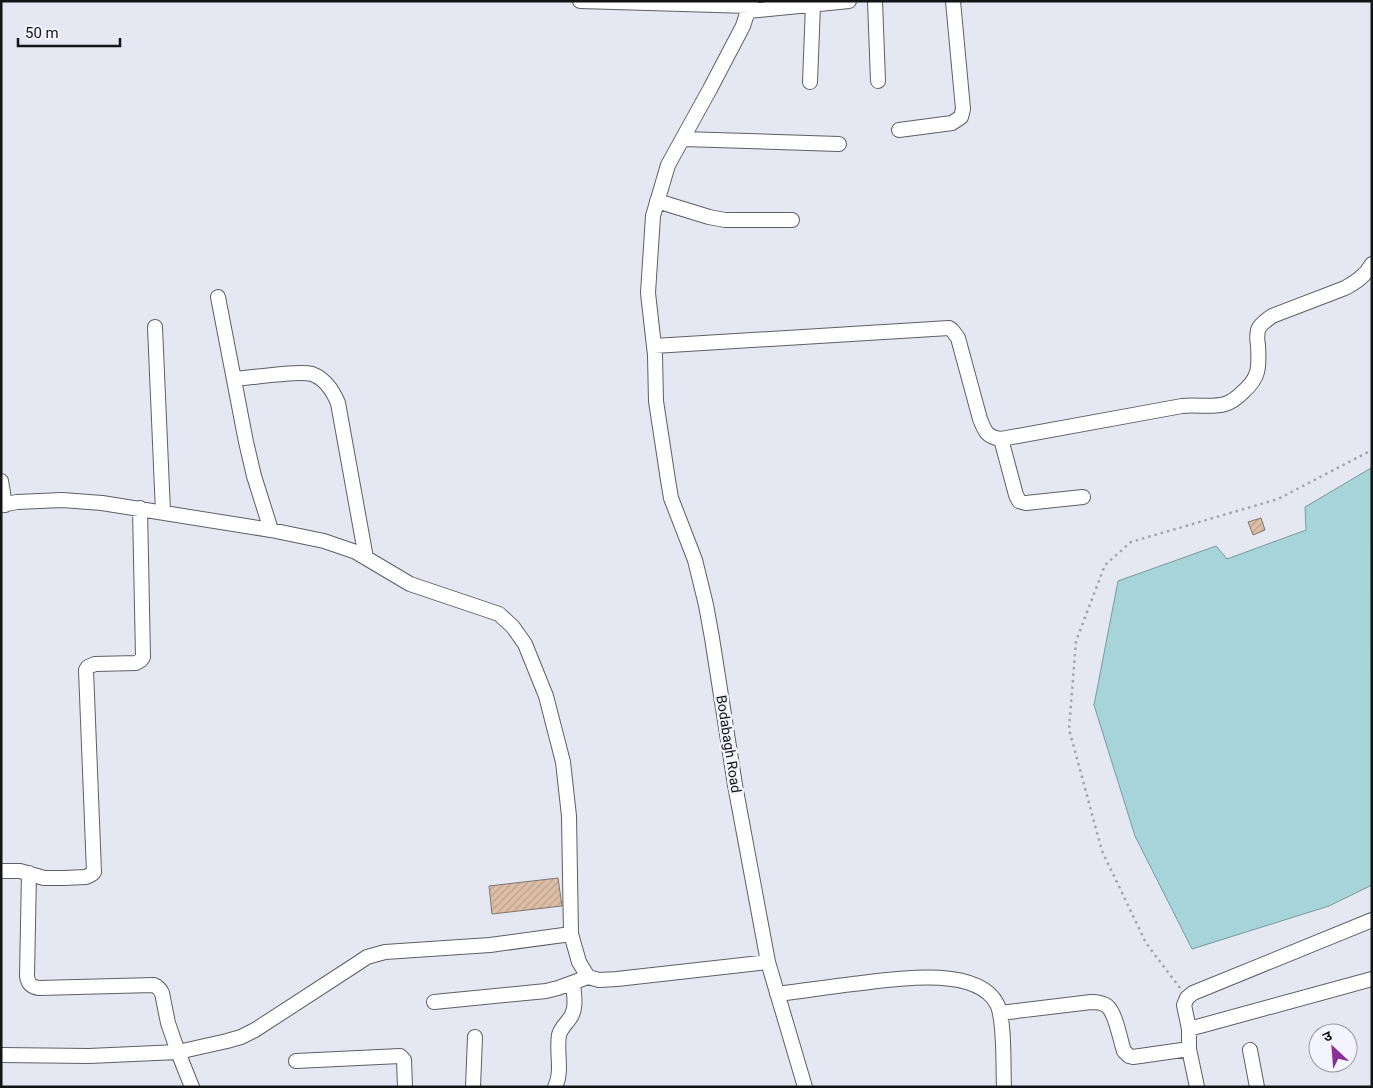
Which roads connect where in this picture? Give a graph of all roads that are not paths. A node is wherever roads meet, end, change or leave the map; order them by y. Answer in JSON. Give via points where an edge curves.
{"nodes":[{"id":1,"x":580,"y":1,"type":"edge"},
{"id":2,"x":849,"y":1,"type":"edge"},
{"id":3,"x":875,"y":1,"type":"edge"},
{"id":4,"x":953,"y":1,"type":"edge"},
{"id":5,"x":813,"y":5,"type":"junction"},
{"id":6,"x":749,"y":6,"type":"edge"},
{"id":7,"x":878,"y":81,"type":"dead end"},
{"id":8,"x":810,"y":82,"type":"dead end"},
{"id":9,"x":899,"y":130,"type":"dead end"},
{"id":10,"x":683,"y":139,"type":"junction"},
{"id":11,"x":839,"y":144,"type":"dead end"},
{"id":12,"x":657,"y":202,"type":"junction"},
{"id":13,"x":792,"y":220,"type":"dead end"},
{"id":14,"x":1372,"y":264,"type":"edge"},
{"id":15,"x":218,"y":297,"type":"dead end"},
{"id":16,"x":155,"y":326,"type":"dead end"},
{"id":17,"x":654,"y":351,"type":"junction"},
{"id":18,"x":234,"y":379,"type":"junction"},
{"id":19,"x":1001,"y":439,"type":"junction"},
{"id":20,"x":1,"y":481,"type":"edge"},
{"id":21,"x":1083,"y":497,"type":"dead end"},
{"id":22,"x":3,"y":505,"type":"edge"},
{"id":23,"x":140,"y":508,"type":"junction"},
{"id":24,"x":163,"y":512,"type":"junction"},
{"id":25,"x":271,"y":530,"type":"junction"},
{"id":26,"x":366,"y":558,"type":"junction"},
{"id":27,"x":1,"y":872,"type":"edge"},
{"id":28,"x":29,"y":873,"type":"junction"},
{"id":29,"x":1372,"y":920,"type":"edge"},
{"id":30,"x":571,"y":934,"type":"junction"},
{"id":31,"x":768,"y":962,"type":"junction"},
{"id":32,"x":588,"y":977,"type":"junction"},
{"id":33,"x":1372,"y":979,"type":"edge"},
{"id":34,"x":573,"y":983,"type":"junction"},
{"id":35,"x":777,"y":994,"type":"junction"},
{"id":36,"x":434,"y":1002,"type":"dead end"},
{"id":37,"x":1000,"y":1013,"type":"junction"},
{"id":38,"x":1188,"y":1029,"type":"junction"},
{"id":39,"x":475,"y":1037,"type":"dead end"},
{"id":40,"x":1189,"y":1049,"type":"junction"},
{"id":41,"x":1250,"y":1050,"type":"dead end"},
{"id":42,"x":178,"y":1052,"type":"junction"},
{"id":43,"x":1,"y":1055,"type":"edge"},
{"id":44,"x":296,"y":1061,"type":"dead end"},
{"id":45,"x":192,"y":1087,"type":"edge"},
{"id":46,"x":405,"y":1087,"type":"edge"},
{"id":47,"x":473,"y":1087,"type":"edge"},
{"id":48,"x":555,"y":1087,"type":"edge"},
{"id":49,"x":805,"y":1087,"type":"edge"},
{"id":50,"x":1004,"y":1087,"type":"edge"},
{"id":51,"x":1197,"y":1087,"type":"edge"},
{"id":52,"x":1256,"y":1087,"type":"edge"}],
"edges":[{"from":1,"to":6,"type":"street"},
{"from":2,"to":5,"type":"street"},
{"from":3,"to":7,"type":"street"},
{"from":4,"to":9,"type":"street","via":[[961,117],[952,123]]},
{"from":5,"to":6,"type":"street"},
{"from":5,"to":8,"type":"street"},
{"from":6,"to":10,"type":"street","name":"Bodabagh Road","via":[[743,26]]},
{"from":10,"to":11,"type":"street"},
{"from":10,"to":12,"type":"street","name":"Bodabagh Road","via":[[668,166]]},
{"from":12,"to":13,"type":"street","via":[[725,220]]},
{"from":12,"to":17,"type":"street","name":"Bodabagh Road","via":[[653,216],[648,293]]},
{"from":14,"to":19,"type":"street","via":[[1356,282],[1345,288],[1263,322],[1258,329],[1257,374],[1246,390],[1228,403],[1182,406]]},
{"from":15,"to":18,"type":"street"},
{"from":16,"to":24,"type":"street"},
{"from":17,"to":19,"type":"street","via":[[949,328],[958,338],[983,428],[992,438]]},
{"from":17,"to":31,"type":"street","name":"Bodabagh Road","via":[[656,401],[671,498],[695,560],[706,605]]},
{"from":18,"to":25,"type":"street","via":[[254,476]]},
{"from":18,"to":26,"type":"street","via":[[312,374],[333,391],[338,403]]},
{"from":19,"to":21,"type":"street","via":[[1019,501]]},
{"from":20,"to":22,"type":"street"},
{"from":22,"to":23,"type":"street","via":[[62,500]]},
{"from":23,"to":24,"type":"street"},
{"from":23,"to":28,"type":"street","via":[[142,657],[136,663],[91,665],[86,675],[94,872],[86,877],[64,878],[44,878]]},
{"from":24,"to":25,"type":"street"},
{"from":25,"to":26,"type":"street","via":[[324,542]]},
{"from":26,"to":30,"type":"street","via":[[410,584],[499,614],[513,626],[525,644],[546,696],[562,762],[568,816]]},
{"from":27,"to":28,"type":"street"},
{"from":28,"to":42,"type":"street","via":[[29,984],[34,988],[157,986],[162,993]]},
{"from":29,"to":38,"type":"street","via":[[1193,993],[1184,1005]]},
{"from":30,"to":32,"type":"street","via":[[579,962]]},
{"from":30,"to":42,"type":"street","via":[[490,945],[376,954],[241,1037]]},
{"from":31,"to":32,"type":"street","via":[[618,979]]},
{"from":31,"to":35,"type":"street","name":"Bodabagh Road"},
{"from":32,"to":34,"type":"street"},
{"from":33,"to":38,"type":"street"},
{"from":34,"to":36,"type":"street","via":[[546,991]]},
{"from":34,"to":48,"type":"street","via":[[574,1007],[560,1034]]},
{"from":35,"to":37,"type":"street","via":[[904,978],[942,977],[982,989],[993,997]]},
{"from":35,"to":49,"type":"street","name":"Bodabagh Road"},
{"from":37,"to":40,"type":"street","via":[[1098,1002],[1112,1013],[1128,1056]]},
{"from":37,"to":50,"type":"street"},
{"from":38,"to":40,"type":"street"},
{"from":39,"to":47,"type":"street"},
{"from":40,"to":51,"type":"street"},
{"from":41,"to":52,"type":"street"},
{"from":42,"to":43,"type":"street"},
{"from":42,"to":45,"type":"street"},
{"from":44,"to":46,"type":"street","via":[[400,1056],[404,1060]]}]}
